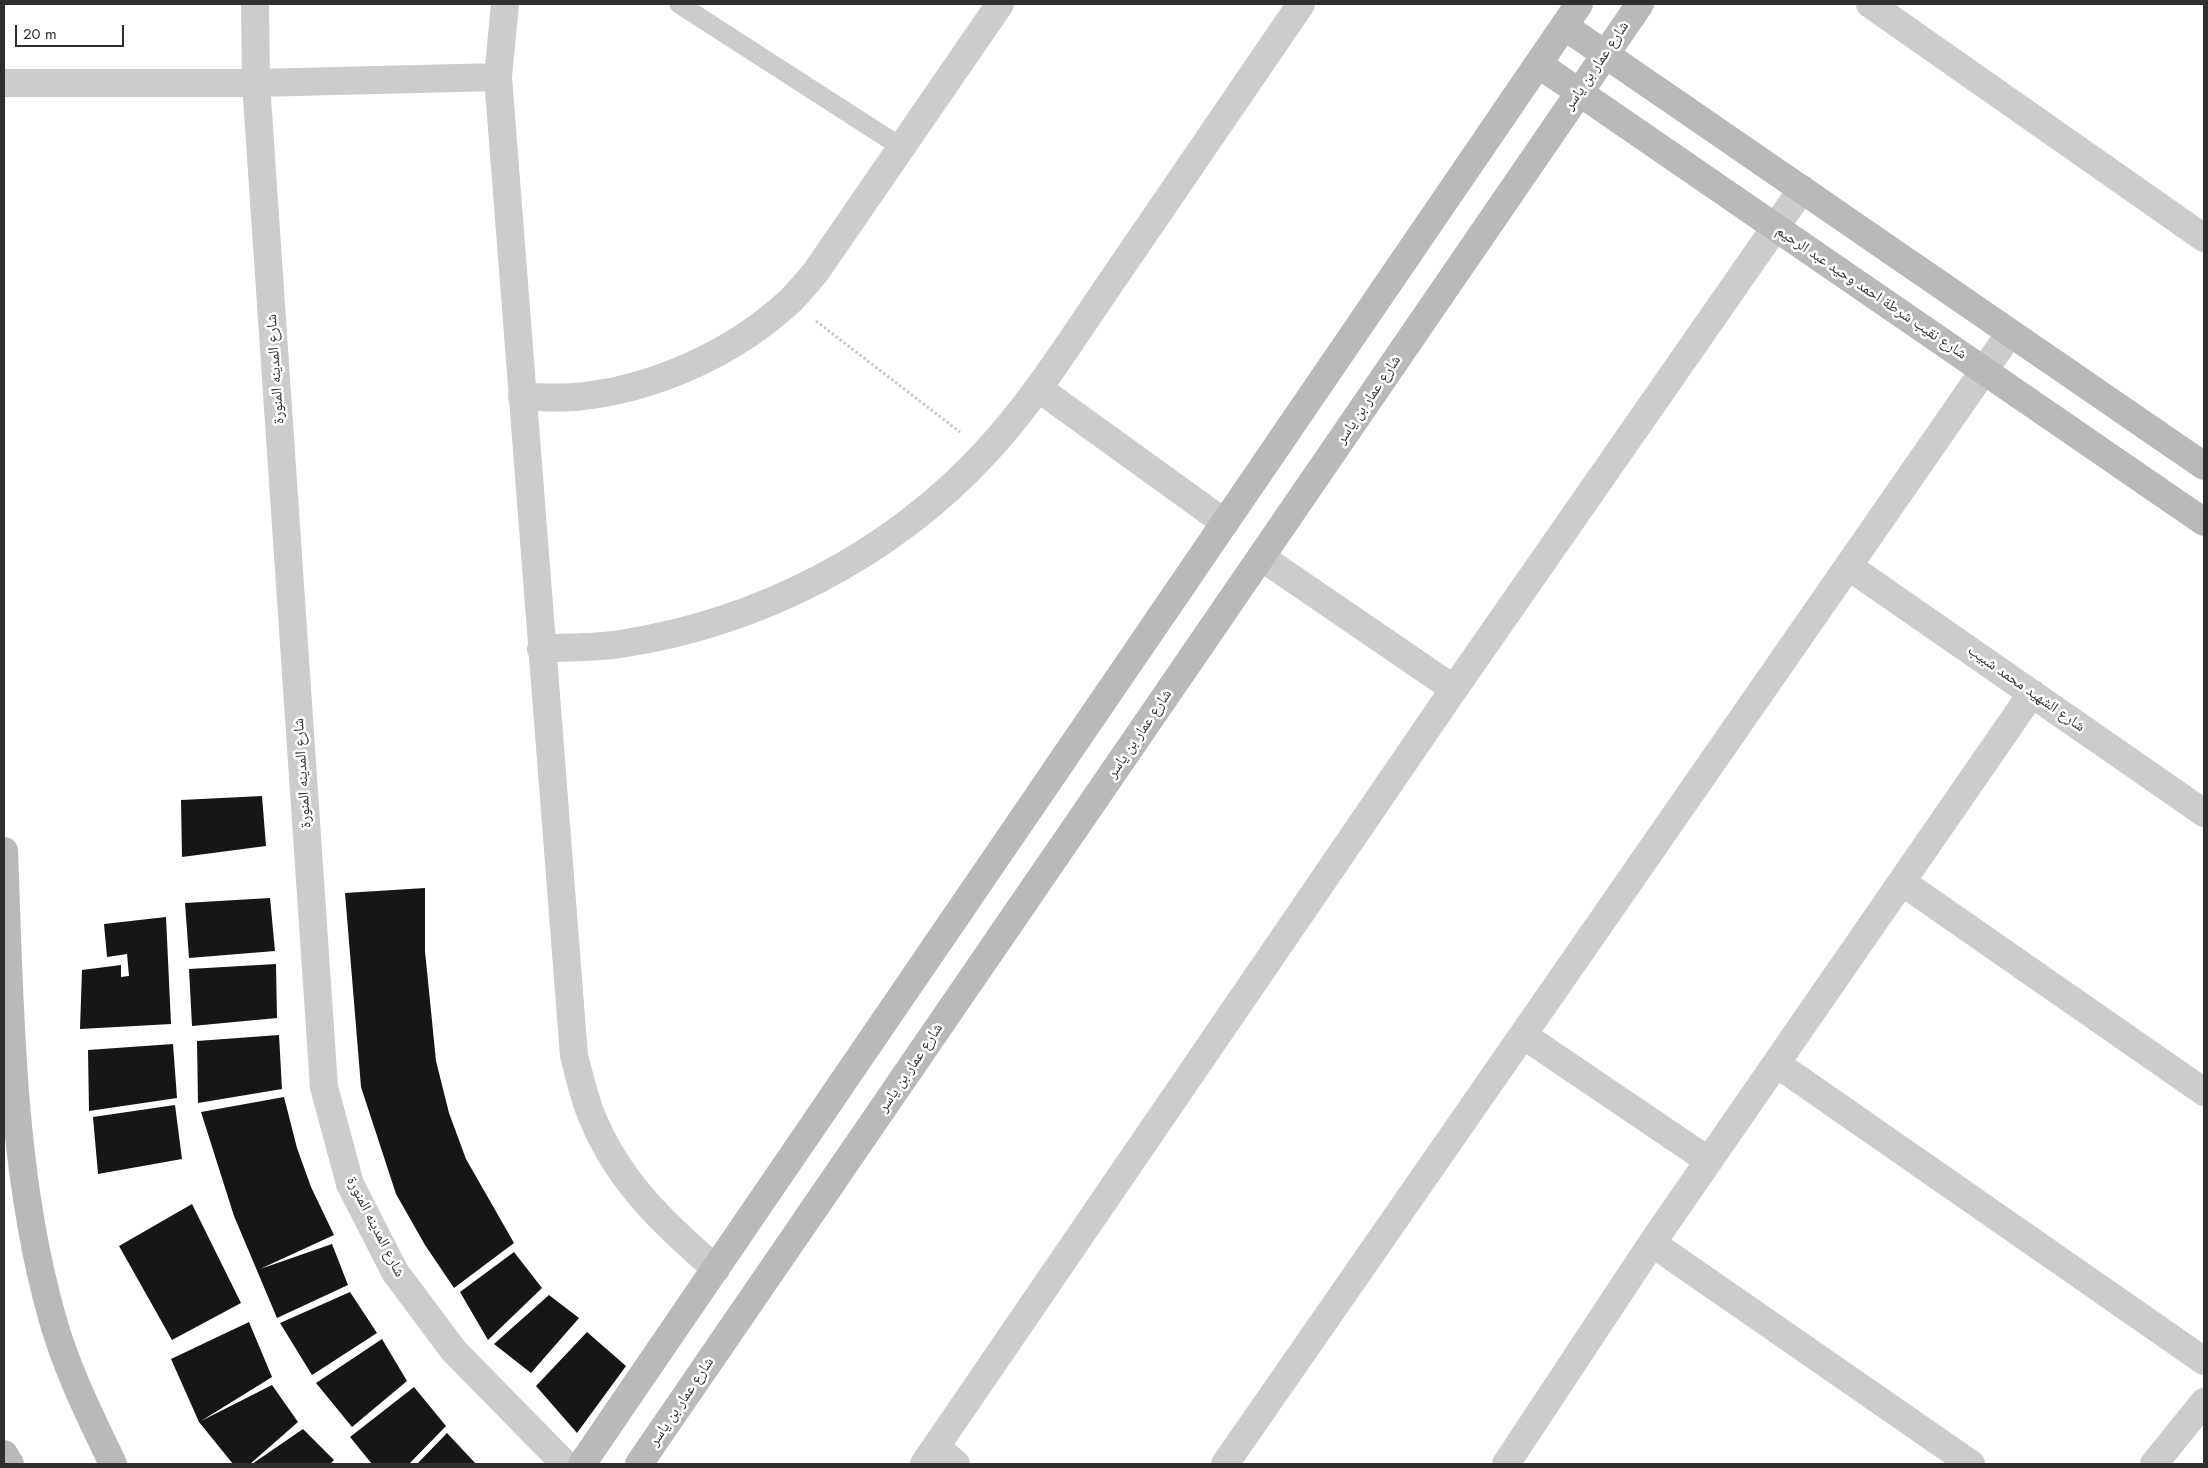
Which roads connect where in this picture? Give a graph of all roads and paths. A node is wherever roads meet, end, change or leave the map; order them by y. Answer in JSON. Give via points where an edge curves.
{"nodes":[{"id":1,"x":256,"y":4,"type":"edge"},
{"id":2,"x":505,"y":4,"type":"edge"},
{"id":3,"x":678,"y":4,"type":"edge"},
{"id":4,"x":1000,"y":4,"type":"edge"},
{"id":5,"x":1301,"y":4,"type":"edge"},
{"id":6,"x":1580,"y":4,"type":"edge"},
{"id":7,"x":1640,"y":4,"type":"edge"},
{"id":8,"x":1870,"y":4,"type":"edge"},
{"id":9,"x":1564,"y":26,"type":"junction"},
{"id":10,"x":1605,"y":54,"type":"junction"},
{"id":11,"x":1538,"y":64,"type":"junction"},
{"id":12,"x":498,"y":77,"type":"junction"},
{"id":13,"x":4,"y":83,"type":"edge"},
{"id":14,"x":256,"y":83,"type":"junction"},
{"id":15,"x":1579,"y":92,"type":"junction"},
{"id":16,"x":901,"y":147,"type":"junction"},
{"id":17,"x":1802,"y":189,"type":"junction"},
{"id":18,"x":1776,"y":227,"type":"junction"},
{"id":19,"x":2204,"y":238,"type":"edge"},
{"id":20,"x":790,"y":301,"type":"junction"},
{"id":21,"x":2010,"y":332,"type":"junction"},
{"id":22,"x":1984,"y":370,"type":"junction"},
{"id":23,"x":1038,"y":388,"type":"junction"},
{"id":24,"x":522,"y":396,"type":"junction"},
{"id":25,"x":986,"y":452,"type":"junction"},
{"id":26,"x":2204,"y":466,"type":"edge"},
{"id":27,"x":2204,"y":522,"type":"edge"},
{"id":28,"x":1225,"y":523,"type":"junction"},
{"id":29,"x":1261,"y":557,"type":"junction"},
{"id":30,"x":1848,"y":566,"type":"junction"},
{"id":31,"x":542,"y":649,"type":"junction"},
{"id":32,"x":1454,"y":689,"type":"junction"},
{"id":33,"x":2032,"y":693,"type":"junction"},
{"id":34,"x":2204,"y":813,"type":"edge"},
{"id":35,"x":4,"y":865,"type":"edge"},
{"id":36,"x":1902,"y":882,"type":"junction"},
{"id":37,"x":1523,"y":1034,"type":"junction"},
{"id":38,"x":1777,"y":1064,"type":"junction"},
{"id":39,"x":9,"y":1076,"type":"edge"},
{"id":40,"x":2204,"y":1092,"type":"edge"},
{"id":41,"x":1709,"y":1161,"type":"junction"},
{"id":42,"x":1652,"y":1244,"type":"junction"},
{"id":43,"x":716,"y":1269,"type":"junction"},
{"id":44,"x":2204,"y":1361,"type":"edge"},
{"id":45,"x":2204,"y":1402,"type":"edge"},
{"id":46,"x":4,"y":1454,"type":"edge"},
{"id":47,"x":930,"y":1456,"type":"edge"},
{"id":48,"x":10,"y":1464,"type":"edge"},
{"id":49,"x":112,"y":1464,"type":"edge"},
{"id":50,"x":565,"y":1464,"type":"edge"},
{"id":51,"x":582,"y":1464,"type":"edge"},
{"id":52,"x":639,"y":1464,"type":"edge"},
{"id":53,"x":956,"y":1464,"type":"edge"},
{"id":54,"x":1225,"y":1464,"type":"edge"},
{"id":55,"x":1506,"y":1464,"type":"edge"},
{"id":56,"x":1971,"y":1464,"type":"edge"},
{"id":57,"x":2154,"y":1464,"type":"edge"}],
"edges":[{"from":1,"to":14,"type":"street","name":"شارع المدينه المنورة"},
{"from":2,"to":12,"type":"street"},
{"from":3,"to":16,"type":"lane"},
{"from":4,"to":16,"type":"street"},
{"from":5,"to":23,"type":"street"},
{"from":6,"to":9,"type":"street"},
{"from":7,"to":10,"type":"street","name":"شارع عمار بن ياسر"},
{"from":8,"to":19,"type":"street"},
{"from":9,"to":10,"type":"street"},
{"from":9,"to":11,"type":"street"},
{"from":10,"to":15,"type":"street","name":"شارع عمار بن ياسر"},
{"from":10,"to":17,"type":"street"},
{"from":11,"to":15,"type":"street","name":"شارع نقيب شرطة احمد وحيد عبد الرحيم"},
{"from":11,"to":28,"type":"street"},
{"from":12,"to":14,"type":"street"},
{"from":12,"to":24,"type":"street"},
{"from":13,"to":14,"type":"street"},
{"from":14,"to":50,"type":"street","name":"شارع المدينه المنورة","via":[[324,1087],[350,1184],[395,1272],[454,1351]]},
{"from":15,"to":18,"type":"street","name":"شارع نقيب شرطة احمد وحيد عبد الرحيم"},
{"from":15,"to":29,"type":"street","name":"شارع عمار بن ياسر"},
{"from":16,"to":20,"type":"street","via":[[816,272]]},
{"from":17,"to":18,"type":"street"},
{"from":17,"to":21,"type":"street"},
{"from":18,"to":22,"type":"street","name":"شارع نقيب شرطة احمد وحيد عبد الرحيم"},
{"from":18,"to":32,"type":"street"},
{"from":20,"to":24,"type":"street","via":[[739,340],[688,368],[632,387],[575,397]]},
{"from":20,"to":25,"type":"path"},
{"from":21,"to":22,"type":"street"},
{"from":21,"to":26,"type":"street"},
{"from":22,"to":27,"type":"street","name":"شارع نقيب شرطة احمد وحيد عبد الرحيم"},
{"from":22,"to":30,"type":"street"},
{"from":23,"to":25,"type":"street"},
{"from":23,"to":28,"type":"street"},
{"from":24,"to":31,"type":"street"},
{"from":25,"to":31,"type":"street","via":[[925,510],[856,559],[782,598],[702,627],[619,644]]},
{"from":28,"to":43,"type":"street"},
{"from":29,"to":32,"type":"street"},
{"from":29,"to":52,"type":"street","name":"شارع عمار بن ياسر"},
{"from":30,"to":33,"type":"street","name":"شارع الشهيد محمد شبيب"},
{"from":30,"to":37,"type":"street"},
{"from":31,"to":43,"type":"street","via":[[574,1056],[592,1119],[624,1176],[666,1225]]},
{"from":32,"to":47,"type":"street"},
{"from":33,"to":34,"type":"street","name":"شارع الشهيد محمد شبيب"},
{"from":33,"to":36,"type":"street"},
{"from":35,"to":39,"type":"street"},
{"from":36,"to":38,"type":"street"},
{"from":36,"to":40,"type":"street"},
{"from":37,"to":41,"type":"street"},
{"from":37,"to":54,"type":"street"},
{"from":38,"to":41,"type":"street"},
{"from":38,"to":44,"type":"street"},
{"from":39,"to":49,"type":"street","via":[[37,1262],[52,1320],[73,1378]]},
{"from":41,"to":42,"type":"street"},
{"from":42,"to":55,"type":"street"},
{"from":42,"to":56,"type":"street"},
{"from":43,"to":51,"type":"street"},
{"from":45,"to":57,"type":"street"},
{"from":46,"to":48,"type":"street"},
{"from":47,"to":53,"type":"street"}]}
